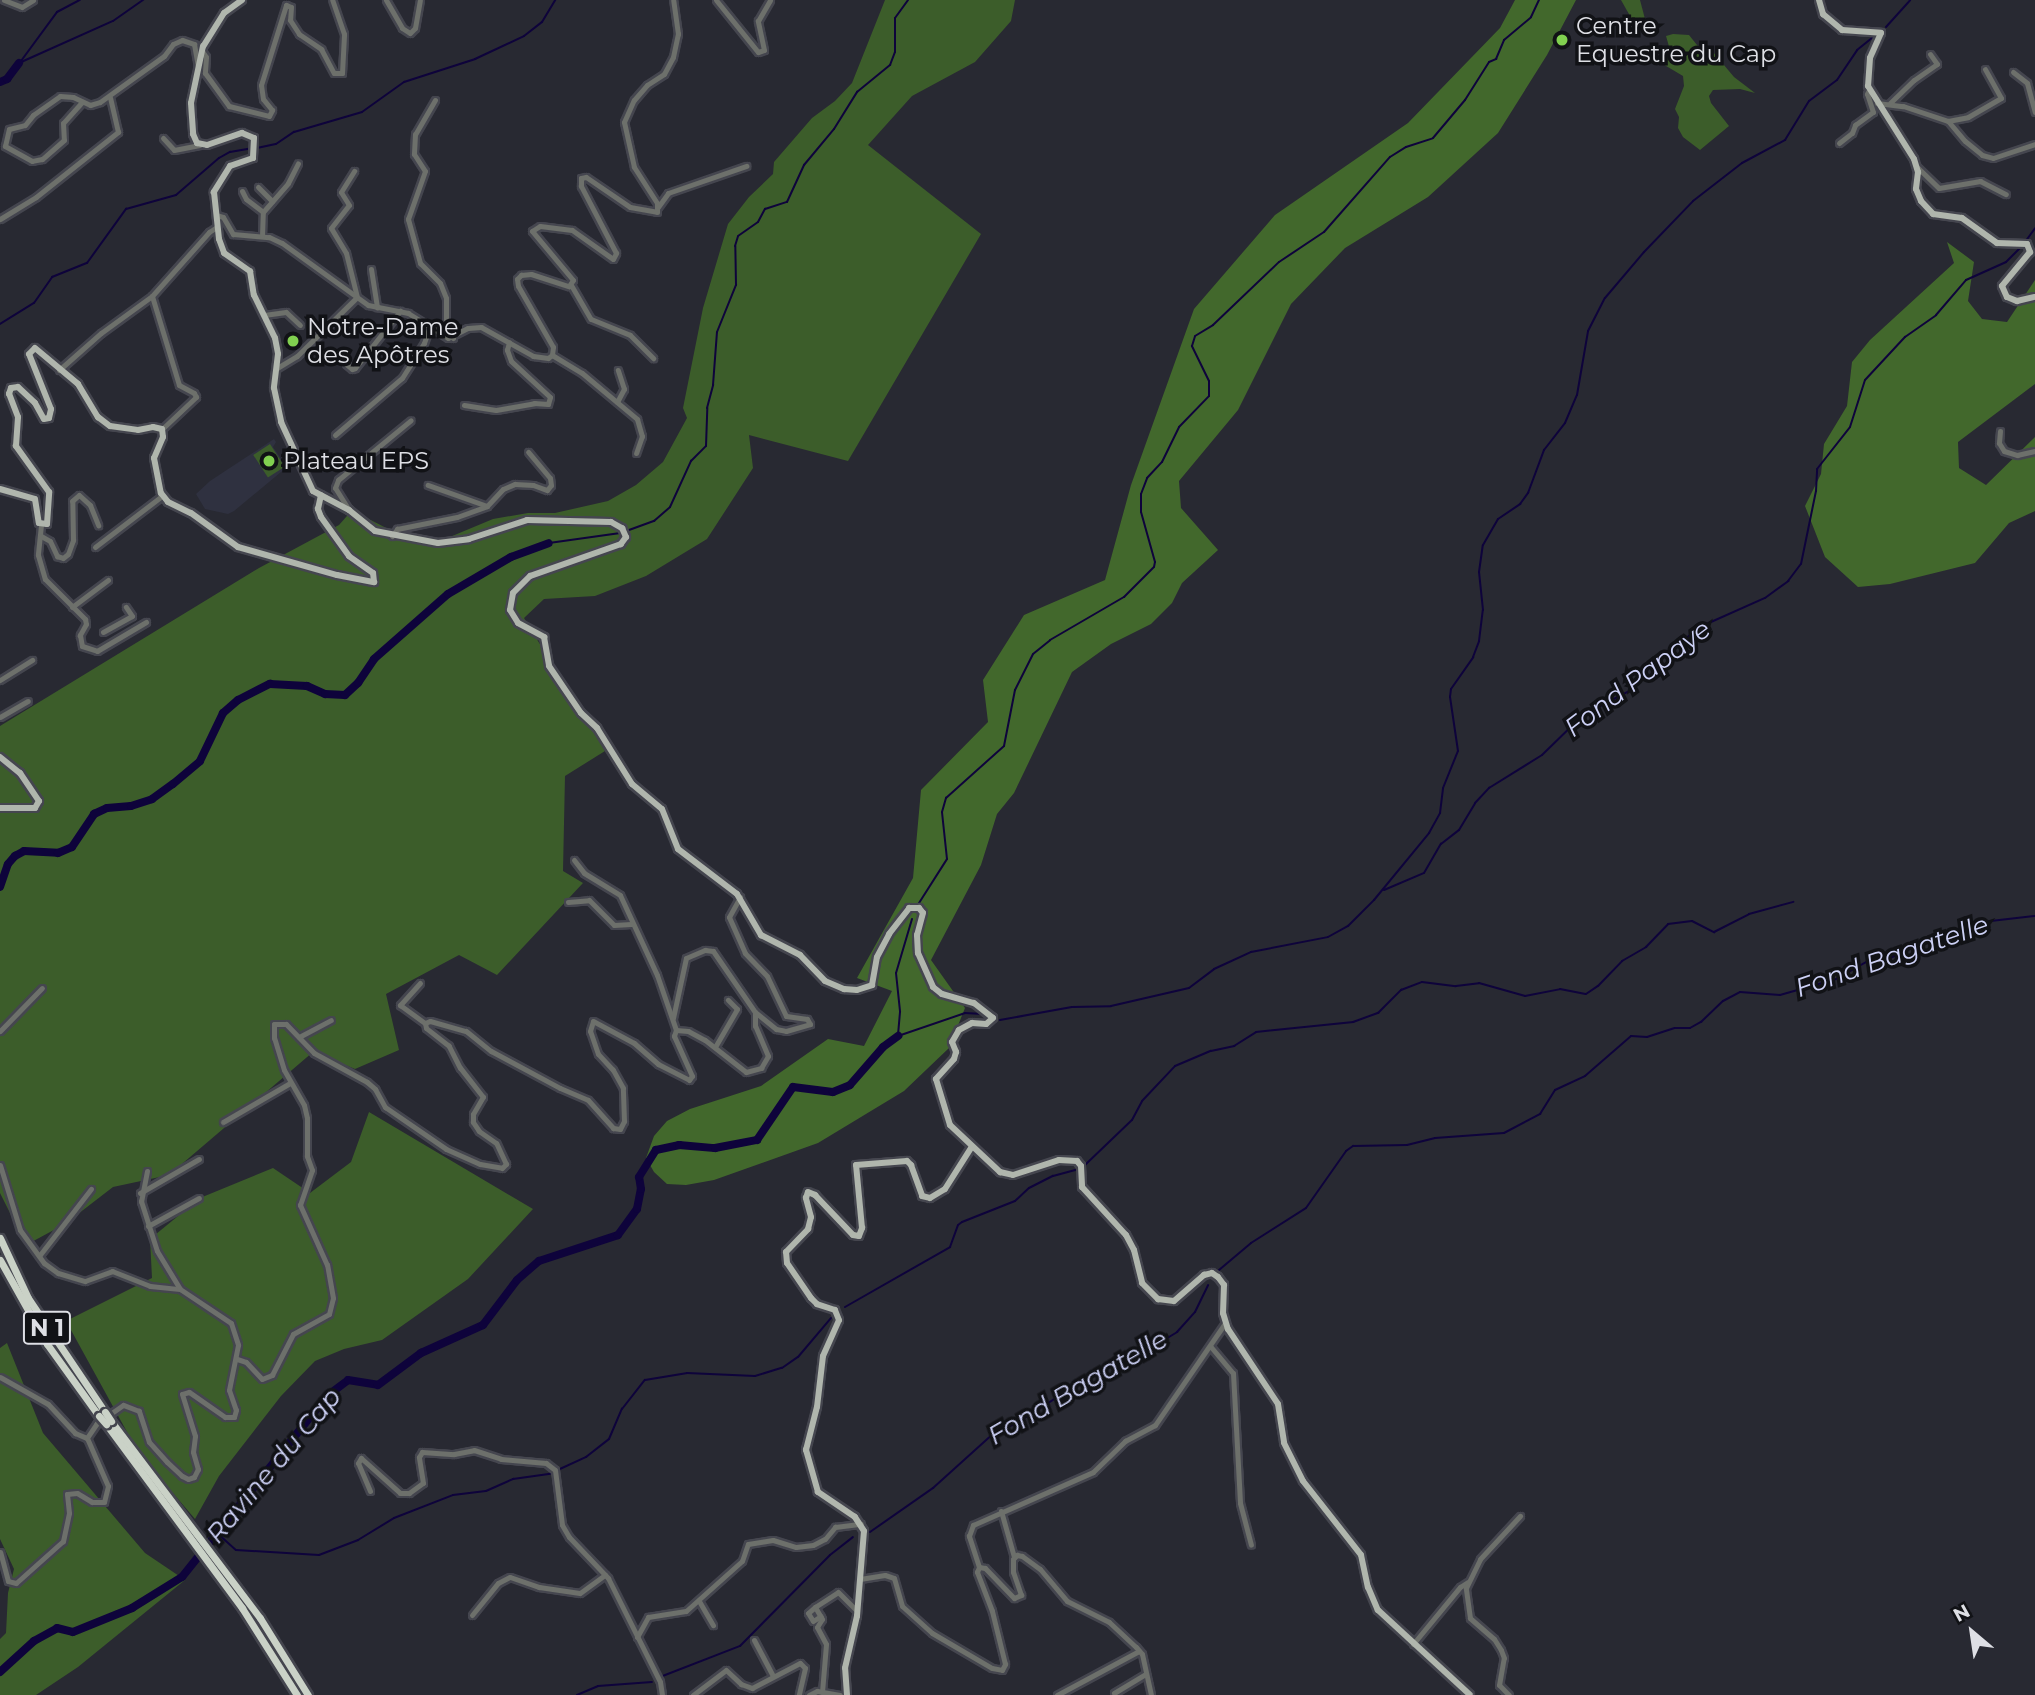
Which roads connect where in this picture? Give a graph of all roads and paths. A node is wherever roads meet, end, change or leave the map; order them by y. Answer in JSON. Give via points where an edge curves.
{"nodes":[{"id":1,"x":4,"y":0,"type":"edge"},
{"id":2,"x":33,"y":0,"type":"edge"},
{"id":3,"x":242,"y":0,"type":"edge"},
{"id":4,"x":332,"y":0,"type":"edge"},
{"id":5,"x":386,"y":0,"type":"edge"},
{"id":6,"x":420,"y":0,"type":"edge"},
{"id":7,"x":673,"y":0,"type":"edge"},
{"id":8,"x":716,"y":0,"type":"edge"},
{"id":9,"x":770,"y":0,"type":"edge"},
{"id":10,"x":1819,"y":0,"type":"edge"},
{"id":11,"x":202,"y":51,"type":"junction"},
{"id":12,"x":1930,"y":54,"type":"dead end"},
{"id":13,"x":198,"y":66,"type":"junction"},
{"id":14,"x":1985,"y":69,"type":"dead end"},
{"id":15,"x":2013,"y":72,"type":"dead end"},
{"id":16,"x":1869,"y":90,"type":"junction"},
{"id":17,"x":110,"y":97,"type":"junction"},
{"id":18,"x":435,"y":100,"type":"dead end"},
{"id":19,"x":82,"y":102,"type":"junction"},
{"id":20,"x":1877,"y":103,"type":"junction"},
{"id":21,"x":1890,"y":103,"type":"junction"},
{"id":22,"x":2035,"y":112,"type":"edge"},
{"id":23,"x":1948,"y":121,"type":"junction"},
{"id":24,"x":163,"y":138,"type":"dead end"},
{"id":25,"x":1839,"y":143,"type":"dead end"},
{"id":26,"x":200,"y":145,"type":"junction"},
{"id":27,"x":2032,"y":145,"type":"edge"},
{"id":28,"x":2035,"y":151,"type":"edge"},
{"id":29,"x":298,"y":163,"type":"dead end"},
{"id":30,"x":746,"y":166,"type":"dead end"},
{"id":31,"x":1917,"y":167,"type":"junction"},
{"id":32,"x":354,"y":171,"type":"dead end"},
{"id":33,"x":258,"y":187,"type":"dead end"},
{"id":34,"x":242,"y":191,"type":"dead end"},
{"id":35,"x":2006,"y":194,"type":"dead end"},
{"id":36,"x":272,"y":201,"type":"junction"},
{"id":37,"x":658,"y":207,"type":"junction"},
{"id":38,"x":264,"y":212,"type":"junction"},
{"id":39,"x":216,"y":215,"type":"junction"},
{"id":40,"x":0,"y":219,"type":"edge"},
{"id":41,"x":217,"y":228,"type":"junction"},
{"id":42,"x":262,"y":236,"type":"junction"},
{"id":43,"x":371,"y":269,"type":"dead end"},
{"id":44,"x":570,"y":285,"type":"junction"},
{"id":45,"x":152,"y":296,"type":"junction"},
{"id":46,"x":358,"y":297,"type":"junction"},
{"id":47,"x":2035,"y":297,"type":"edge"},
{"id":48,"x":377,"y":308,"type":"junction"},
{"id":49,"x":400,"y":311,"type":"junction"},
{"id":50,"x":264,"y":315,"type":"junction"},
{"id":51,"x":300,"y":325,"type":"dead end"},
{"id":52,"x":430,"y":326,"type":"junction"},
{"id":53,"x":453,"y":338,"type":"junction"},
{"id":54,"x":509,"y":342,"type":"junction"},
{"id":55,"x":552,"y":355,"type":"junction"},
{"id":56,"x":653,"y":358,"type":"dead end"},
{"id":57,"x":346,"y":364,"type":"dead end"},
{"id":58,"x":276,"y":368,"type":"junction"},
{"id":59,"x":59,"y":370,"type":"junction"},
{"id":60,"x":618,"y":370,"type":"dead end"},
{"id":61,"x":617,"y":402,"type":"junction"},
{"id":62,"x":464,"y":405,"type":"dead end"},
{"id":63,"x":411,"y":420,"type":"dead end"},
{"id":64,"x":162,"y":429,"type":"junction"},
{"id":65,"x":2000,"y":431,"type":"dead end"},
{"id":66,"x":335,"y":435,"type":"dead end"},
{"id":67,"x":2035,"y":451,"type":"edge"},
{"id":68,"x":528,"y":452,"type":"dead end"},
{"id":69,"x":636,"y":453,"type":"dead end"},
{"id":70,"x":428,"y":485,"type":"dead end"},
{"id":71,"x":0,"y":489,"type":"edge"},
{"id":72,"x":321,"y":495,"type":"junction"},
{"id":73,"x":162,"y":496,"type":"junction"},
{"id":74,"x":487,"y":506,"type":"junction"},
{"id":75,"x":349,"y":510,"type":"junction"},
{"id":76,"x":41,"y":525,"type":"junction"},
{"id":77,"x":98,"y":525,"type":"dead end"},
{"id":78,"x":41,"y":536,"type":"junction"},
{"id":79,"x":392,"y":536,"type":"junction"},
{"id":80,"x":95,"y":547,"type":"dead end"},
{"id":81,"x":108,"y":580,"type":"dead end"},
{"id":82,"x":72,"y":607,"type":"junction"},
{"id":83,"x":126,"y":607,"type":"dead end"},
{"id":84,"x":146,"y":622,"type":"dead end"},
{"id":85,"x":112,"y":628,"type":"junction"},
{"id":86,"x":103,"y":632,"type":"dead end"},
{"id":87,"x":118,"y":639,"type":"junction"},
{"id":88,"x":32,"y":660,"type":"dead end"},
{"id":89,"x":0,"y":680,"type":"edge"},
{"id":90,"x":28,"y":701,"type":"dead end"},
{"id":91,"x":0,"y":717,"type":"edge"},
{"id":92,"x":0,"y":757,"type":"edge"},
{"id":93,"x":0,"y":808,"type":"edge"},
{"id":94,"x":574,"y":860,"type":"dead end"},
{"id":95,"x":740,"y":897,"type":"junction"},
{"id":96,"x":568,"y":902,"type":"dead end"},
{"id":97,"x":632,"y":924,"type":"junction"},
{"id":98,"x":420,"y":983,"type":"dead end"},
{"id":99,"x":43,"y":988,"type":"dead end"},
{"id":100,"x":728,"y":1000,"type":"dead end"},
{"id":101,"x":755,"y":1013,"type":"junction"},
{"id":102,"x":331,"y":1020,"type":"dead end"},
{"id":103,"x":672,"y":1021,"type":"junction"},
{"id":104,"x":425,"y":1023,"type":"junction"},
{"id":105,"x":676,"y":1030,"type":"junction"},
{"id":106,"x":0,"y":1031,"type":"edge"},
{"id":107,"x":299,"y":1037,"type":"junction"},
{"id":108,"x":715,"y":1047,"type":"junction"},
{"id":109,"x":290,"y":1083,"type":"junction"},
{"id":110,"x":223,"y":1122,"type":"dead end"},
{"id":111,"x":971,"y":1148,"type":"junction"},
{"id":112,"x":199,"y":1159,"type":"dead end"},
{"id":113,"x":0,"y":1165,"type":"edge"},
{"id":114,"x":147,"y":1171,"type":"dead end"},
{"id":115,"x":91,"y":1189,"type":"dead end"},
{"id":116,"x":141,"y":1193,"type":"junction"},
{"id":117,"x":199,"y":1198,"type":"dead end"},
{"id":118,"x":148,"y":1226,"type":"junction"},
{"id":119,"x":0,"y":1238,"type":"edge"},
{"id":120,"x":39,"y":1256,"type":"junction"},
{"id":121,"x":0,"y":1260,"type":"edge"},
{"id":122,"x":180,"y":1289,"type":"junction"},
{"id":123,"x":1225,"y":1323,"type":"junction"},
{"id":124,"x":1211,"y":1347,"type":"junction"},
{"id":125,"x":237,"y":1359,"type":"junction"},
{"id":126,"x":0,"y":1377,"type":"edge"},
{"id":127,"x":102,"y":1414,"type":"junction"},
{"id":128,"x":87,"y":1438,"type":"junction"},
{"id":129,"x":370,"y":1491,"type":"dead end"},
{"id":130,"x":1001,"y":1511,"type":"junction"},
{"id":131,"x":1520,"y":1516,"type":"dead end"},
{"id":132,"x":861,"y":1524,"type":"junction"},
{"id":133,"x":1251,"y":1545,"type":"dead end"},
{"id":134,"x":0,"y":1552,"type":"edge"},
{"id":135,"x":1014,"y":1557,"type":"junction"},
{"id":136,"x":979,"y":1567,"type":"junction"},
{"id":137,"x":605,"y":1575,"type":"junction"},
{"id":138,"x":225,"y":1578,"type":"junction"},
{"id":139,"x":860,"y":1579,"type":"junction"},
{"id":140,"x":1468,"y":1582,"type":"junction"},
{"id":141,"x":699,"y":1601,"type":"junction"},
{"id":142,"x":857,"y":1611,"type":"junction"},
{"id":143,"x":472,"y":1615,"type":"dead end"},
{"id":144,"x":713,"y":1625,"type":"dead end"},
{"id":145,"x":637,"y":1637,"type":"junction"},
{"id":146,"x":754,"y":1640,"type":"dead end"},
{"id":147,"x":1413,"y":1644,"type":"junction"},
{"id":148,"x":1139,"y":1651,"type":"junction"},
{"id":149,"x":1146,"y":1674,"type":"junction"},
{"id":150,"x":773,"y":1676,"type":"junction"},
{"id":151,"x":1125,"y":1686,"type":"junction"},
{"id":152,"x":822,"y":1692,"type":"junction"},
{"id":153,"x":1114,"y":1693,"type":"dead end"},
{"id":154,"x":297,"y":1695,"type":"edge"},
{"id":155,"x":308,"y":1695,"type":"edge"},
{"id":156,"x":662,"y":1695,"type":"edge"},
{"id":157,"x":693,"y":1695,"type":"edge"},
{"id":158,"x":799,"y":1695,"type":"edge"},
{"id":159,"x":809,"y":1695,"type":"edge"},
{"id":160,"x":840,"y":1695,"type":"edge"},
{"id":161,"x":847,"y":1695,"type":"edge"},
{"id":162,"x":1057,"y":1695,"type":"edge"},
{"id":163,"x":1131,"y":1695,"type":"edge"},
{"id":164,"x":1151,"y":1695,"type":"edge"},
{"id":165,"x":1469,"y":1695,"type":"edge"},
{"id":166,"x":1509,"y":1695,"type":"edge"}],
"edges":[{"from":1,"to":2,"type":"street","via":[[22,7]]},
{"from":3,"to":11,"type":"main road","via":[[224,13]]},
{"from":4,"to":11,"type":"street","via":[[344,34],[342,72],[334,73],[321,49],[299,34],[286,5],[261,85],[263,99],[272,110],[269,116],[229,106],[205,73]]},
{"from":5,"to":6,"type":"street","via":[[402,28],[410,33]]},
{"from":7,"to":37,"type":"street","via":[[678,34],[673,57],[664,74],[634,100],[624,122],[634,167]]},
{"from":8,"to":9,"type":"street","via":[[758,52],[764,50],[758,18]]},
{"from":10,"to":16,"type":"main road","via":[[1826,18],[1842,30],[1881,33],[1870,58]]},
{"from":11,"to":13,"type":"main road"},
{"from":12,"to":21,"type":"street","via":[[1937,64]]},
{"from":13,"to":17,"type":"street","via":[[194,44],[182,40]]},
{"from":13,"to":26,"type":"main road","via":[[190,107],[193,136]]},
{"from":14,"to":23,"type":"street","via":[[2001,98],[1969,117]]},
{"from":15,"to":22,"type":"street","via":[[2027,83]]},
{"from":16,"to":20,"type":"main road"},
{"from":16,"to":25,"type":"street","via":[[1873,112]]},
{"from":17,"to":19,"type":"street","via":[[90,105]]},
{"from":17,"to":40,"type":"street","via":[[118,132],[36,197]]},
{"from":18,"to":53,"type":"street","via":[[415,134],[414,154],[425,171],[408,219],[420,263],[440,283],[446,298],[446,326]]},
{"from":19,"to":19,"type":"street","via":[[63,123],[64,140],[49,155],[32,161],[5,146],[9,129],[24,125],[60,96]]},
{"from":20,"to":21,"type":"street"},
{"from":20,"to":31,"type":"main road"},
{"from":21,"to":23,"type":"street"},
{"from":23,"to":27,"type":"street","via":[[1982,155],[1993,158]]},
{"from":24,"to":26,"type":"street","via":[[174,150]]},
{"from":26,"to":39,"type":"main road","via":[[242,133],[255,140],[254,156],[234,163],[222,176],[214,192]]},
{"from":27,"to":28,"type":"street"},
{"from":29,"to":36,"type":"street"},
{"from":30,"to":37,"type":"street","via":[[668,193]]},
{"from":31,"to":35,"type":"street","via":[[1939,188],[1980,181]]},
{"from":31,"to":47,"type":"main road","via":[[1917,193],[1933,214],[1962,218],[1997,243],[2027,244],[2030,250],[2002,286],[2007,297],[2017,301]]},
{"from":32,"to":46,"type":"street","via":[[341,192],[349,205],[331,228],[346,253]]},
{"from":33,"to":36,"type":"street"},
{"from":34,"to":38,"type":"street"},
{"from":36,"to":38,"type":"street"},
{"from":37,"to":44,"type":"street","via":[[651,213],[630,207],[582,178],[581,187],[616,256],[610,259],[572,230],[538,226],[532,232],[572,278]]},
{"from":38,"to":42,"type":"street"},
{"from":39,"to":41,"type":"main road"},
{"from":39,"to":42,"type":"street","via":[[223,217],[233,234]]},
{"from":41,"to":45,"type":"street"},
{"from":41,"to":50,"type":"main road","via":[[224,253],[252,274],[254,295]]},
{"from":42,"to":46,"type":"street","via":[[282,243]]},
{"from":43,"to":48,"type":"street"},
{"from":44,"to":55,"type":"street","via":[[531,274],[517,279],[550,340]]},
{"from":44,"to":56,"type":"street","via":[[591,319],[630,335]]},
{"from":45,"to":59,"type":"street"},
{"from":45,"to":64,"type":"street","via":[[179,385],[196,397]]},
{"from":46,"to":48,"type":"street"},
{"from":46,"to":58,"type":"street","via":[[297,356]]},
{"from":48,"to":49,"type":"street"},
{"from":49,"to":52,"type":"street"},
{"from":49,"to":57,"type":"street","via":[[355,368]]},
{"from":50,"to":51,"type":"street","via":[[286,312]]},
{"from":50,"to":58,"type":"main road","via":[[277,343]]},
{"from":52,"to":53,"type":"street"},
{"from":52,"to":66,"type":"street","via":[[402,378]]},
{"from":53,"to":54,"type":"street","via":[[468,328],[481,327]]},
{"from":54,"to":55,"type":"street","via":[[533,356]]},
{"from":54,"to":62,"type":"street","via":[[511,360],[550,397],[548,404],[496,410]]},
{"from":55,"to":61,"type":"street"},
{"from":58,"to":72,"type":"main road","via":[[274,388],[281,422],[309,484]]},
{"from":59,"to":64,"type":"main road","via":[[78,384],[110,426]]},
{"from":59,"to":76,"type":"main road","via":[[39,349],[30,351],[51,409],[47,419],[18,387],[9,390],[18,417],[16,446],[49,492],[47,524]]},
{"from":60,"to":61,"type":"street","via":[[624,390]]},
{"from":61,"to":69,"type":"street","via":[[640,423],[642,436]]},
{"from":63,"to":75,"type":"street","via":[[338,480],[335,488]]},
{"from":64,"to":73,"type":"main road","via":[[154,458]]},
{"from":65,"to":67,"type":"street","via":[[2004,451],[2017,455]]},
{"from":68,"to":74,"type":"street","via":[[551,485],[547,490],[515,484]]},
{"from":70,"to":74,"type":"street"},
{"from":71,"to":76,"type":"main road","via":[[35,499]]},
{"from":72,"to":73,"type":"main road","via":[[321,517],[349,556],[373,573],[374,582],[238,547]]},
{"from":72,"to":75,"type":"main road"},
{"from":73,"to":80,"type":"street"},
{"from":74,"to":79,"type":"street","via":[[397,529]]},
{"from":75,"to":79,"type":"main road","via":[[366,526]]},
{"from":76,"to":78,"type":"street"},
{"from":77,"to":78,"type":"street","via":[[90,505],[79,495],[72,501],[73,540],[68,554],[57,556],[50,541]]},
{"from":78,"to":82,"type":"street","via":[[38,555],[45,579]]},
{"from":79,"to":95,"type":"main road","via":[[448,544],[527,520],[611,522],[624,531],[621,544],[530,576],[513,593],[510,610],[518,624],[544,637],[549,666],[597,728],[632,784],[662,810],[678,849]]},
{"from":81,"to":82,"type":"street"},
{"from":82,"to":87,"type":"street","via":[[86,621],[80,643],[88,650],[97,651]]},
{"from":83,"to":85,"type":"street","via":[[132,616]]},
{"from":84,"to":87,"type":"street"},
{"from":85,"to":86,"type":"street"},
{"from":85,"to":87,"type":"street"},
{"from":88,"to":89,"type":"street"},
{"from":90,"to":91,"type":"street"},
{"from":92,"to":93,"type":"main road","via":[[20,773],[38,800],[35,808]]},
{"from":94,"to":97,"type":"street","via":[[584,873],[620,895]]},
{"from":95,"to":101,"type":"street","via":[[729,917],[744,953],[767,976],[786,1016],[807,1019],[810,1024],[776,1030]]},
{"from":95,"to":111,"type":"main road","via":[[761,935],[800,954],[825,981],[857,990],[872,985],[877,957],[889,934],[909,908],[919,908],[923,913],[918,953],[933,987],[975,1003],[993,1018],[959,1030],[952,1042],[954,1059],[936,1079],[950,1125]]},
{"from":96,"to":97,"type":"street","via":[[589,900],[614,925]]},
{"from":97,"to":103,"type":"street","via":[[657,975]]},
{"from":98,"to":104,"type":"street","via":[[400,1005]]},
{"from":99,"to":106,"type":"street"},
{"from":100,"to":108,"type":"street","via":[[737,1009]]},
{"from":101,"to":103,"type":"street","via":[[713,951],[705,950],[685,958]]},
{"from":101,"to":108,"type":"street","via":[[755,1026],[768,1056],[761,1068],[746,1072]]},
{"from":102,"to":107,"type":"street"},
{"from":103,"to":105,"type":"street"},
{"from":104,"to":105,"type":"street","via":[[466,1031],[491,1051],[594,1103],[615,1130],[623,1127],[623,1087],[598,1054],[590,1031],[593,1021],[689,1080],[692,1076],[674,1035]]},
{"from":104,"to":107,"type":"street","via":[[449,1046],[482,1097],[473,1122],[496,1143],[506,1164],[502,1167],[480,1164],[446,1149],[385,1107],[367,1082],[314,1053]]},
{"from":105,"to":108,"type":"street","via":[[688,1031]]},
{"from":107,"to":109,"type":"street","via":[[286,1024],[274,1024],[274,1038]]},
{"from":109,"to":110,"type":"street"},
{"from":109,"to":125,"type":"street","via":[[304,1105],[312,1170],[300,1205],[327,1265],[332,1304],[322,1319],[293,1334],[272,1375],[262,1379]]},
{"from":111,"to":123,"type":"main road","via":[[1008,1174],[1059,1160],[1077,1161],[1082,1187],[1130,1241],[1148,1291],[1163,1301],[1174,1301],[1204,1275],[1216,1275],[1224,1285]]},
{"from":111,"to":132,"type":"main road","via":[[945,1189],[930,1198],[922,1196],[906,1161],[856,1165],[862,1234],[857,1236],[808,1192],[808,1229],[786,1252],[787,1263],[811,1298],[835,1310],[839,1320],[822,1356],[807,1459],[818,1492]]},
{"from":112,"to":116,"type":"street"},
{"from":113,"to":120,"type":"street","via":[[20,1230]]},
{"from":114,"to":116,"type":"street"},
{"from":115,"to":120,"type":"street"},
{"from":116,"to":118,"type":"street"},
{"from":117,"to":118,"type":"street"},
{"from":118,"to":122,"type":"street"},
{"from":119,"to":127,"type":"highway","number":"N 1","via":[[28,1298]]},
{"from":120,"to":122,"type":"street","via":[[58,1273],[78,1279],[112,1271],[150,1286]]},
{"from":121,"to":127,"type":"highway","number":"N 1","via":[[47,1344]]},
{"from":122,"to":125,"type":"street","via":[[231,1324]]},
{"from":123,"to":124,"type":"street"},
{"from":123,"to":147,"type":"main road","via":[[1278,1404],[1284,1443],[1303,1481],[1361,1555],[1378,1610]]},
{"from":124,"to":130,"type":"street","via":[[1150,1429],[1125,1441],[1093,1472]]},
{"from":124,"to":133,"type":"street","via":[[1233,1373],[1240,1503]]},
{"from":125,"to":128,"type":"street","via":[[229,1390],[234,1417],[225,1417],[189,1392],[183,1395],[195,1436],[193,1458],[198,1469],[194,1477],[182,1476],[167,1462],[149,1442],[139,1411],[129,1405],[97,1423]]},
{"from":126,"to":128,"type":"street","via":[[54,1409],[75,1433]]},
{"from":127,"to":138,"type":"highway","number":"N 1","bridge":true},
{"from":128,"to":134,"type":"street","via":[[108,1486],[104,1502],[67,1494],[69,1513],[63,1541],[16,1583],[8,1581]]},
{"from":129,"to":137,"type":"street","via":[[358,1463],[361,1458],[400,1493],[409,1493],[423,1483],[422,1452],[474,1450],[492,1458],[546,1463],[555,1470],[562,1525]]},
{"from":130,"to":135,"type":"street"},
{"from":130,"to":136,"type":"street","via":[[969,1530]]},
{"from":131,"to":140,"type":"street","via":[[1473,1569]]},
{"from":132,"to":139,"type":"main road"},
{"from":132,"to":141,"type":"street","via":[[835,1527],[813,1545],[796,1548],[774,1540],[748,1544],[742,1561]]},
{"from":135,"to":136,"type":"street","via":[[1013,1572],[1021,1595],[1014,1598],[985,1567]]},
{"from":135,"to":148,"type":"street","via":[[1022,1556],[1034,1564],[1067,1601],[1109,1622]]},
{"from":136,"to":139,"type":"street","via":[[977,1577],[992,1611],[1005,1664],[1002,1670],[932,1633],[902,1606],[894,1578]]},
{"from":137,"to":143,"type":"street","via":[[580,1593],[507,1578]]},
{"from":137,"to":145,"type":"street"},
{"from":138,"to":154,"type":"highway","number":"N 1"},
{"from":138,"to":155,"type":"highway","number":"N 1","via":[[260,1618]]},
{"from":139,"to":142,"type":"main road"},
{"from":140,"to":147,"type":"street"},
{"from":140,"to":166,"type":"street","via":[[1467,1609],[1478,1628],[1501,1650],[1499,1685]]},
{"from":141,"to":144,"type":"street"},
{"from":141,"to":145,"type":"street","via":[[686,1611],[648,1617]]},
{"from":142,"to":152,"type":"street","via":[[838,1592],[815,1607],[821,1616],[817,1627],[826,1644]]},
{"from":142,"to":161,"type":"main road","via":[[845,1668]]},
{"from":145,"to":156,"type":"street"},
{"from":146,"to":150,"type":"street"},
{"from":147,"to":165,"type":"main road"},
{"from":148,"to":149,"type":"street"},
{"from":148,"to":162,"type":"street"},
{"from":149,"to":151,"type":"street"},
{"from":149,"to":164,"type":"street"},
{"from":150,"to":157,"type":"street","via":[[747,1688],[726,1670]]},
{"from":150,"to":158,"type":"street","via":[[803,1664]]},
{"from":151,"to":153,"type":"street"},
{"from":151,"to":163,"type":"street"},
{"from":152,"to":159,"type":"street"},
{"from":152,"to":160,"type":"street"}]}
